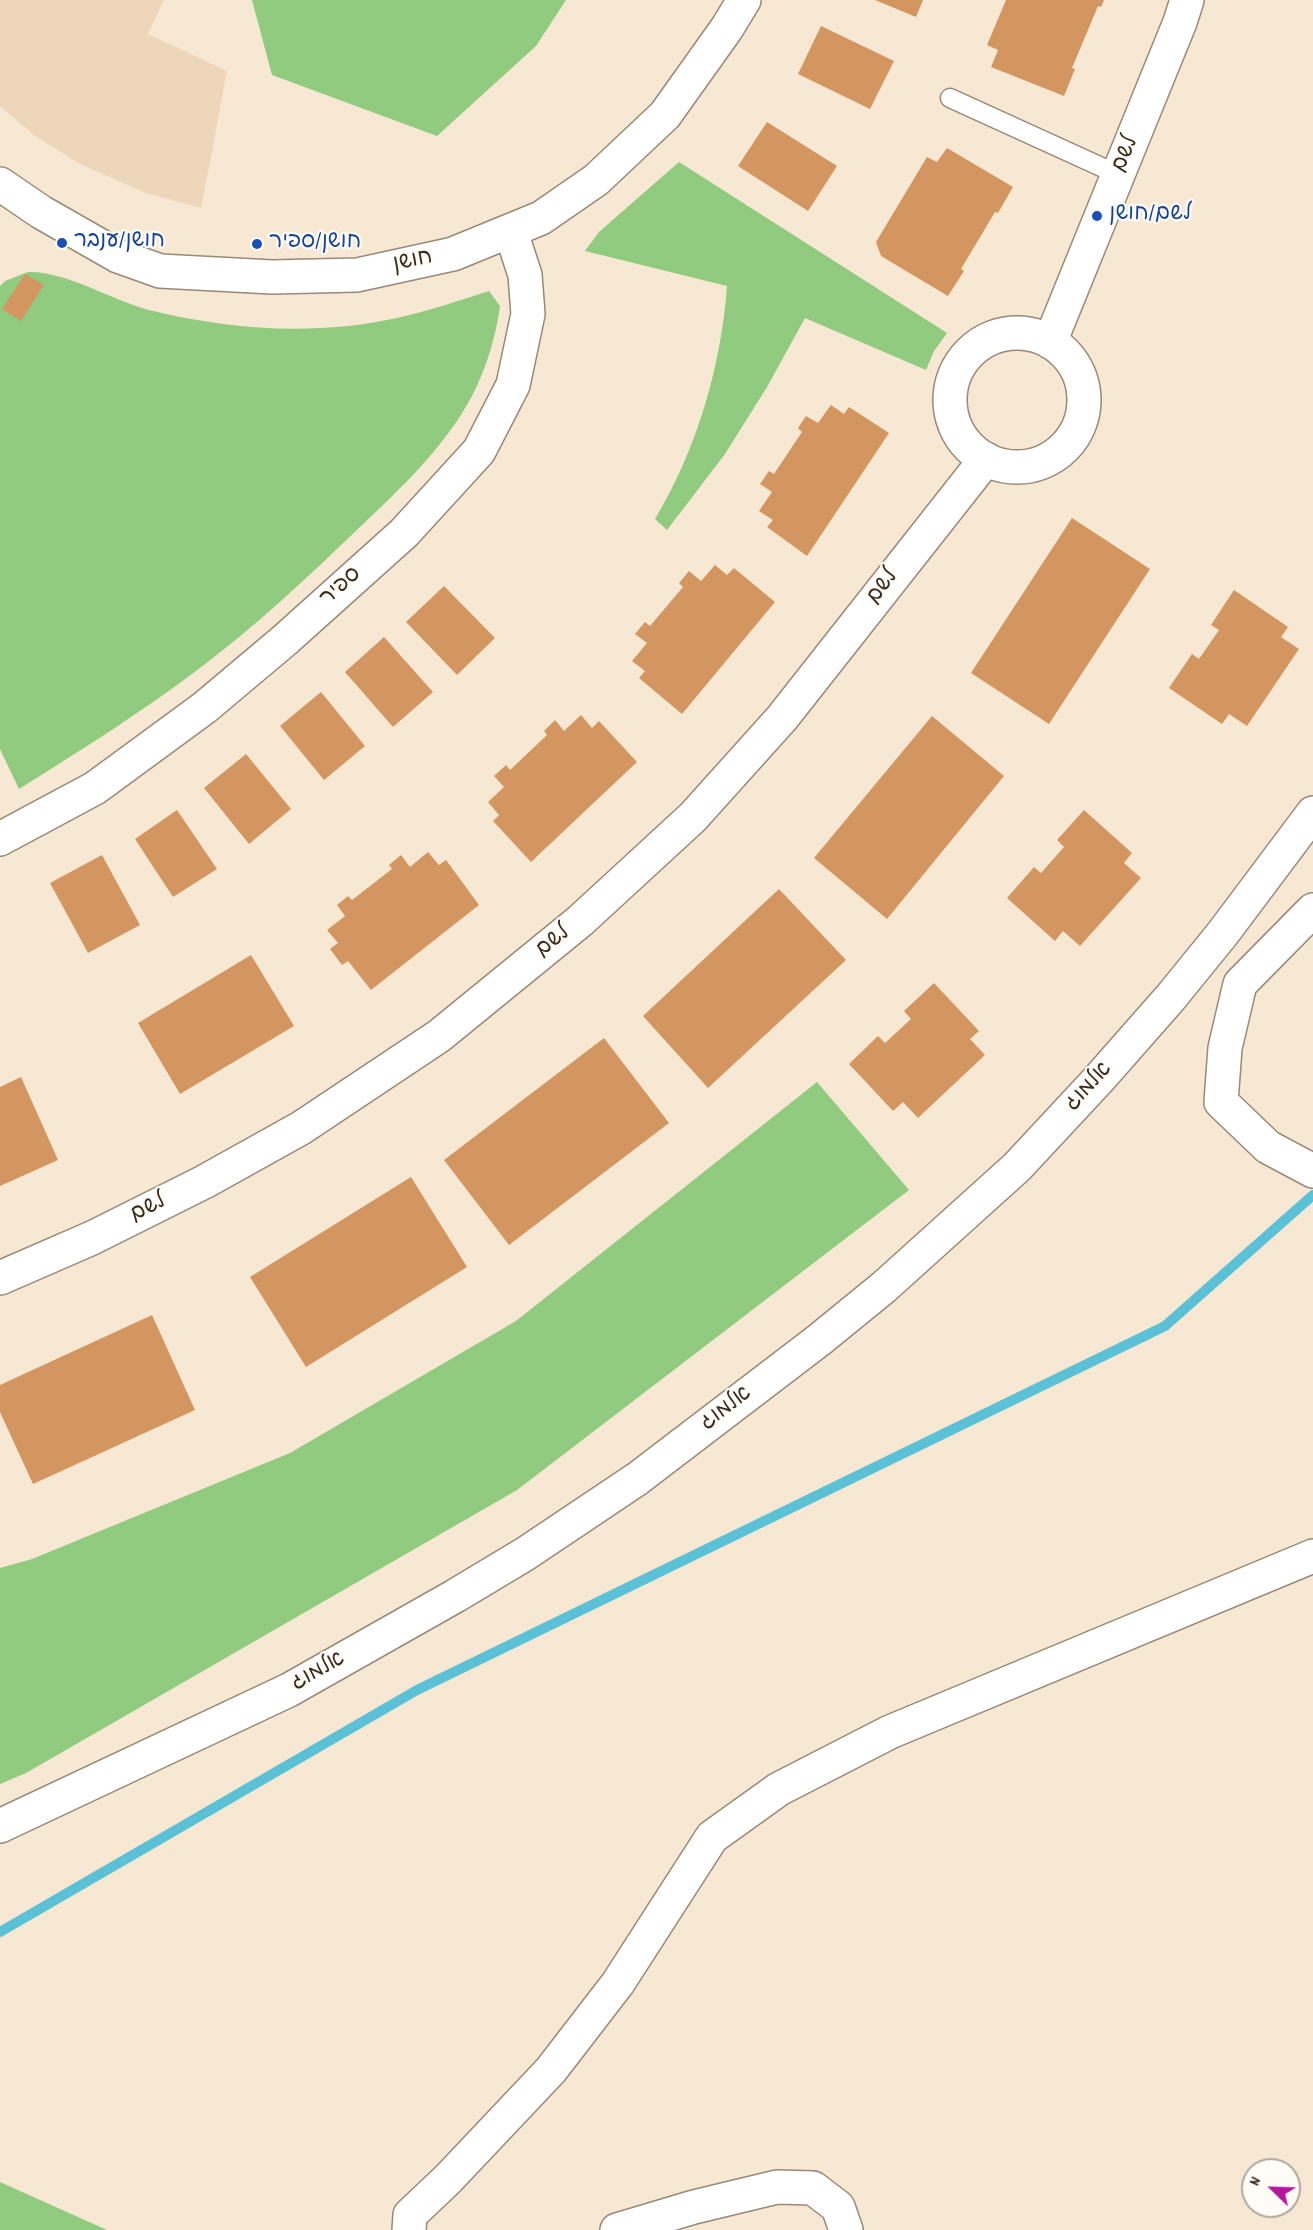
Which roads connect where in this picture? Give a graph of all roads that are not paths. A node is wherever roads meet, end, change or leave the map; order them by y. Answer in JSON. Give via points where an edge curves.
{"nodes":[{"id":1,"x":744,"y":0,"type":"edge"},
{"id":2,"x":1187,"y":0,"type":"edge"},
{"id":3,"x":950,"y":98,"type":"dead end"},
{"id":4,"x":1119,"y":175,"type":"junction"},
{"id":5,"x":5,"y":199,"type":"edge"},
{"id":6,"x":511,"y":232,"type":"junction"},
{"id":7,"x":1050,"y":342,"type":"junction"},
{"id":8,"x":986,"y":459,"type":"junction"},
{"id":9,"x":1313,"y":813,"type":"edge"},
{"id":10,"x":0,"y":839,"type":"edge"},
{"id":11,"x":1313,"y":910,"type":"edge"},
{"id":12,"x":1313,"y":1171,"type":"edge"},
{"id":13,"x":0,"y":1278,"type":"edge"},
{"id":14,"x":1313,"y":1556,"type":"edge"},
{"id":15,"x":0,"y":1826,"type":"edge"},
{"id":16,"x":410,"y":2230,"type":"edge"},
{"id":17,"x":617,"y":2230,"type":"edge"},
{"id":18,"x":846,"y":2230,"type":"edge"}],
"edges":[{"from":1,"to":6,"type":"street","name":"חושן","via":[[665,115],[596,180],[541,218]]},
{"from":2,"to":4,"type":"street","name":"לשם"},
{"from":3,"to":4,"type":"lane"},
{"from":4,"to":7,"type":"street","name":"לשם"},
{"from":5,"to":6,"type":"street","name":"חושן","via":[[118,256],[160,270],[272,277],[357,275],[453,254]]},
{"from":6,"to":10,"type":"street","name":"ספיר","via":[[525,275],[528,314],[513,385],[479,451],[404,533],[204,708],[95,788]]},
{"from":7,"to":8,"type":"street","via":[[1067,355],[1079,374],[1083,416],[1074,436],[1060,453],[1041,464],[1019,468]]},
{"from":7,"to":8,"type":"street","via":[[1029,334],[1006,334],[985,341],[967,355],[955,374],[950,396],[952,419],[962,440]]},
{"from":8,"to":13,"type":"street","name":"לשם","via":[[782,718],[693,817],[580,921],[439,1036],[301,1128],[92,1238]]},
{"from":9,"to":15,"type":"street","name":"אלמוג","via":[[1171,997],[1017,1167],[884,1287],[810,1347],[637,1479],[455,1596],[289,1690]]},
{"from":11,"to":12,"type":"street","via":[[1240,984],[1225,1048],[1221,1102],[1268,1147]]},
{"from":14,"to":16,"type":"street","via":[[890,1732],[779,1789],[712,1837],[618,1983],[585,2026],[551,2070],[410,2216]]},
{"from":17,"to":18,"type":"street","via":[[786,2187],[813,2188],[838,2207]]}]}
